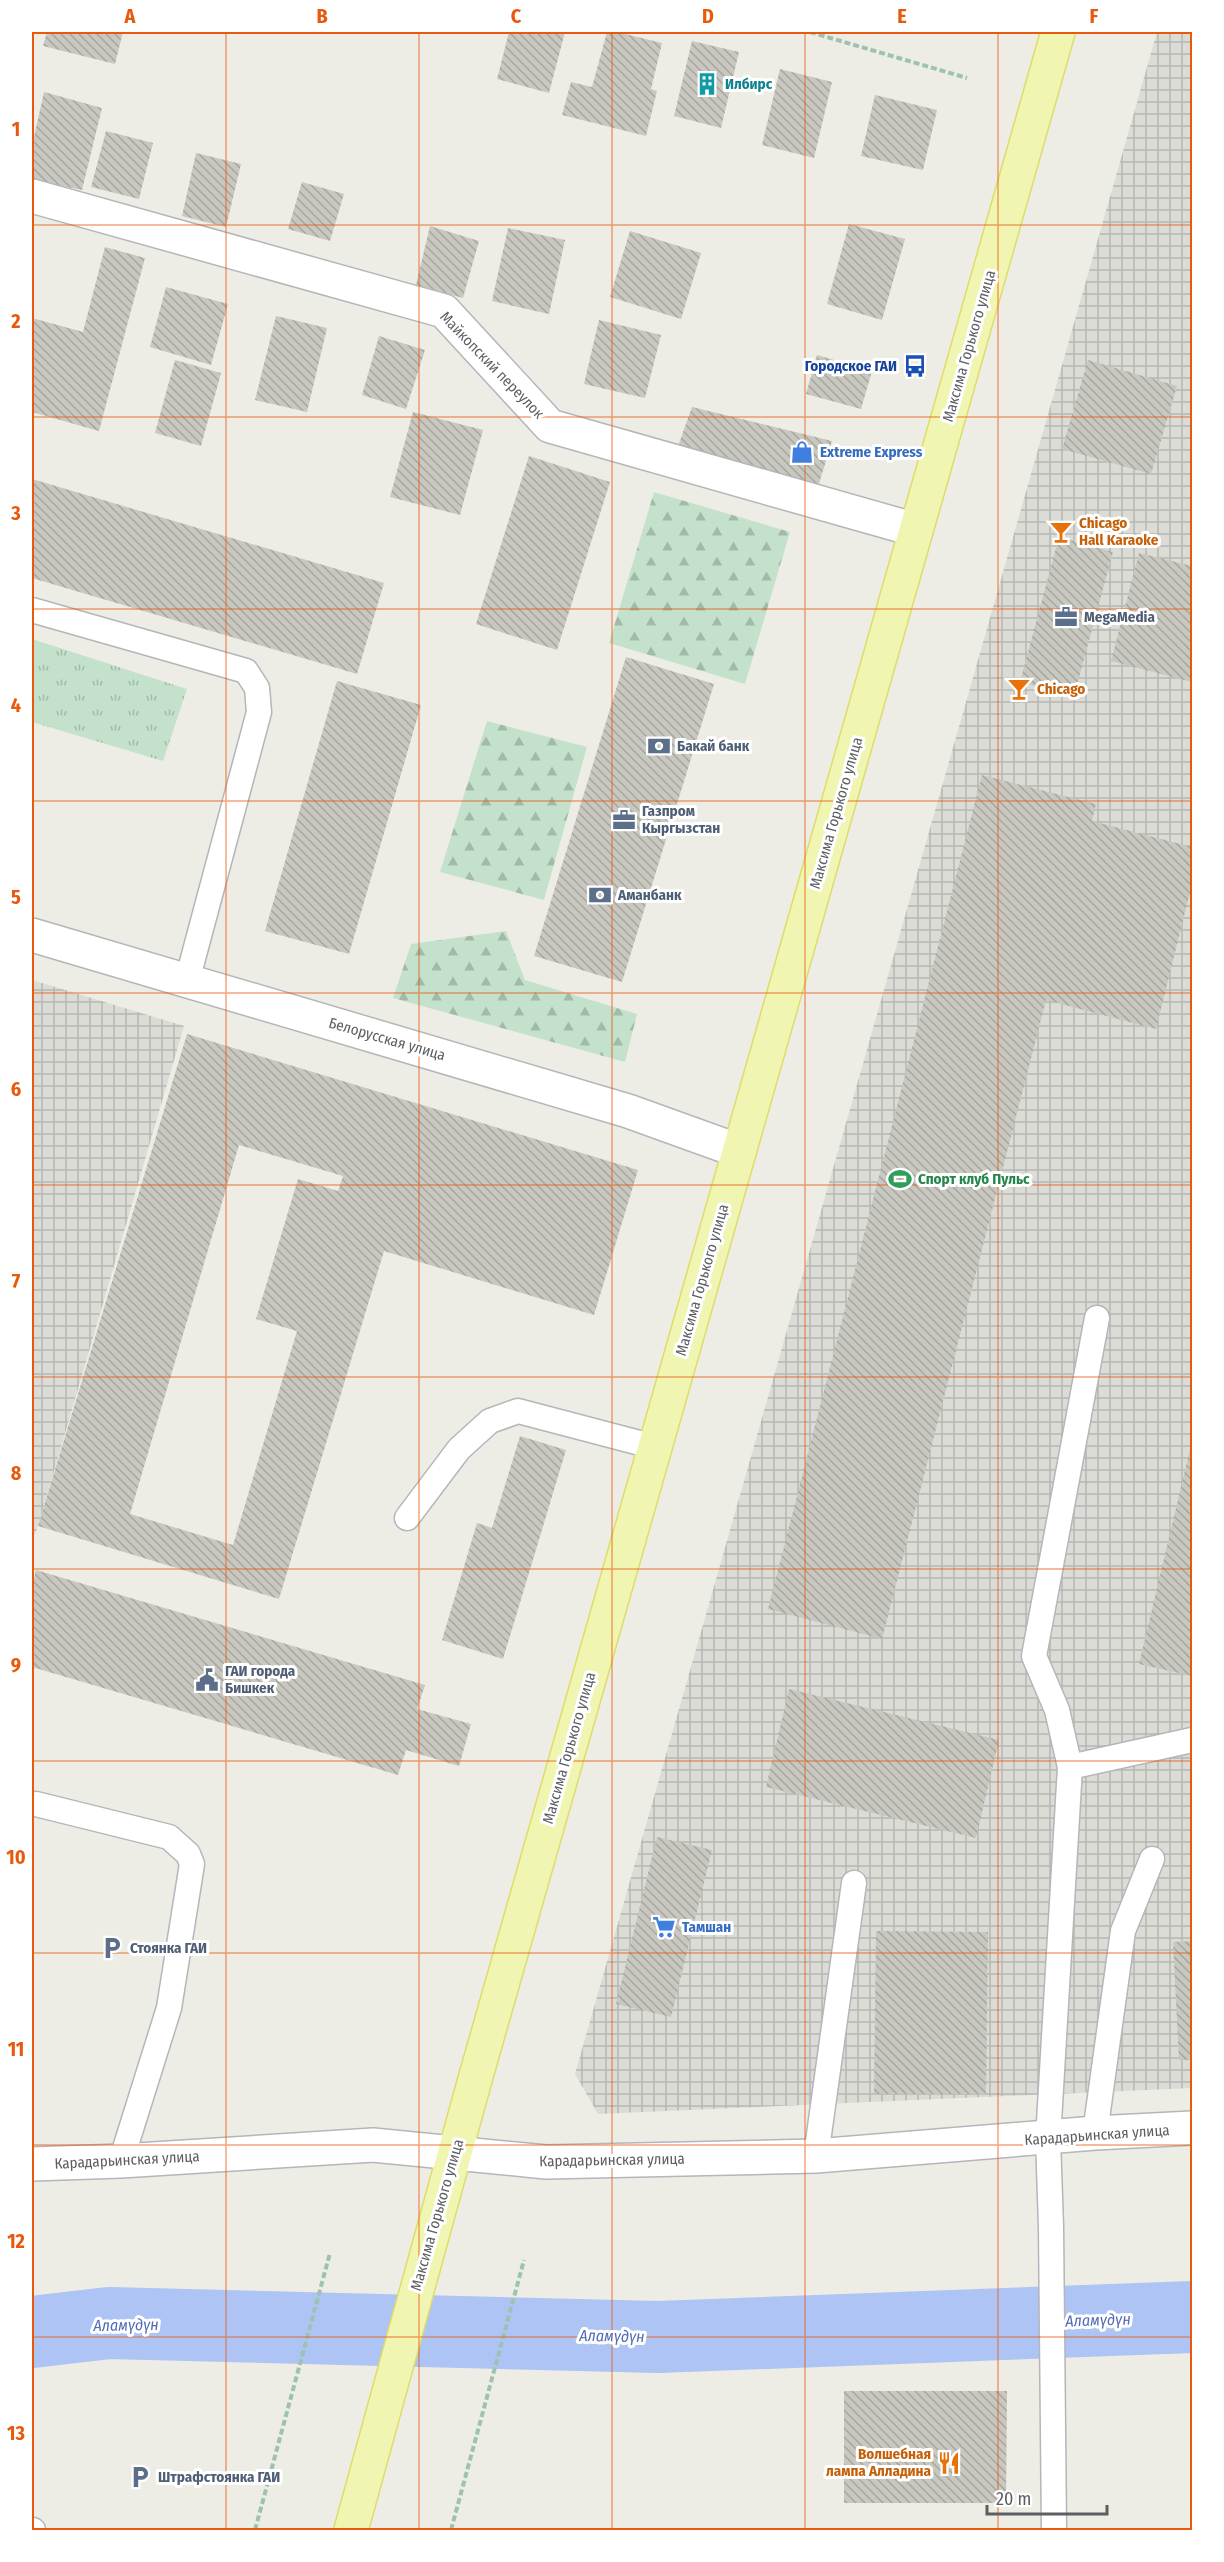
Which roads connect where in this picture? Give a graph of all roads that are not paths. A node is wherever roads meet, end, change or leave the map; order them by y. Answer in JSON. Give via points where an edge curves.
{"nodes":[{"id":1,"x":1058,"y":32,"type":"edge"},
{"id":2,"x":32,"y":196,"type":"edge"},
{"id":3,"x":916,"y":530,"type":"junction"},
{"id":4,"x":32,"y":610,"type":"edge"},
{"id":5,"x":32,"y":935,"type":"edge"},
{"id":6,"x":187,"y":981,"type":"junction"},
{"id":7,"x":740,"y":1151,"type":"junction"},
{"id":8,"x":1097,"y":1318,"type":"dead end"},
{"id":9,"x":655,"y":1447,"type":"junction"},
{"id":10,"x":407,"y":1518,"type":"dead end"},
{"id":11,"x":1192,"y":1740,"type":"edge"},
{"id":12,"x":1070,"y":1767,"type":"junction"},
{"id":13,"x":36,"y":1804,"type":"dead end"},
{"id":14,"x":1152,"y":1858,"type":"dead end"},
{"id":15,"x":854,"y":1883,"type":"dead end"},
{"id":16,"x":1192,"y":2128,"type":"edge"},
{"id":17,"x":1095,"y":2133,"type":"junction"},
{"id":18,"x":1048,"y":2139,"type":"junction"},
{"id":19,"x":454,"y":2152,"type":"junction"},
{"id":20,"x":816,"y":2156,"type":"junction"},
{"id":21,"x":121,"y":2162,"type":"junction"},
{"id":22,"x":32,"y":2164,"type":"edge"},
{"id":23,"x":351,"y":2530,"type":"edge"},
{"id":24,"x":1054,"y":2530,"type":"edge"}],
"edges":[{"from":1,"to":3,"type":"main road","name":"Максима Горького улица"},
{"from":2,"to":3,"type":"street","name":"Майкопский переулок","via":[[444,311],[550,426]]},
{"from":3,"to":7,"type":"main road","name":"Максима Горького улица"},
{"from":4,"to":6,"type":"lane","via":[[246,671],[256,688],[259,712]]},
{"from":5,"to":6,"type":"street","name":"Белорусская улица"},
{"from":6,"to":7,"type":"street","name":"Белорусская улица","via":[[628,1110]]},
{"from":7,"to":9,"type":"main road","name":"Максима Горького улица"},
{"from":8,"to":12,"type":"lane","via":[[1034,1656],[1057,1710]]},
{"from":9,"to":10,"type":"lane","via":[[518,1411],[490,1421],[459,1449]]},
{"from":9,"to":19,"type":"main road","name":"Максима Горького улица"},
{"from":11,"to":12,"type":"lane"},
{"from":12,"to":18,"type":"lane"},
{"from":13,"to":21,"type":"lane","via":[[169,1837],[188,1854],[192,1864],[169,2008]]},
{"from":14,"to":17,"type":"lane","via":[[1123,1931]]},
{"from":15,"to":20,"type":"lane"},
{"from":16,"to":17,"type":"street","name":"Карадарьинская улица"},
{"from":17,"to":18,"type":"street","name":"Карадарьинская улица"},
{"from":18,"to":20,"type":"street","name":"Карадарьинская улица"},
{"from":18,"to":24,"type":"lane"},
{"from":19,"to":20,"type":"street","name":"Карадарьинская улица","via":[[546,2162]]},
{"from":19,"to":21,"type":"street","name":"Карадарьинская улица","via":[[373,2145]]},
{"from":19,"to":23,"type":"main road","name":"Максима Горького улица"},
{"from":21,"to":22,"type":"street","name":"Карадарьинская улица"}]}
